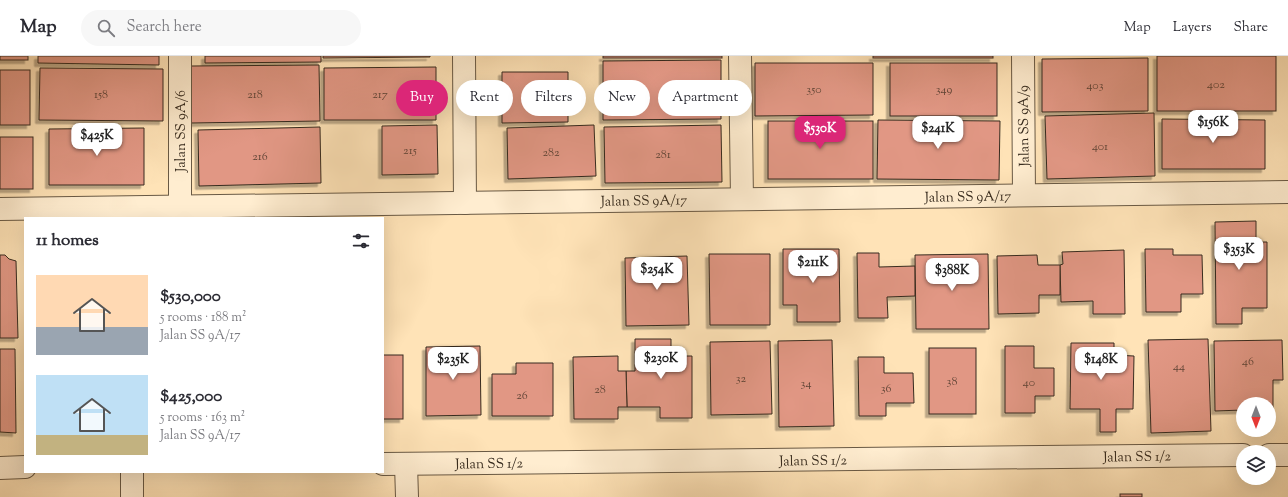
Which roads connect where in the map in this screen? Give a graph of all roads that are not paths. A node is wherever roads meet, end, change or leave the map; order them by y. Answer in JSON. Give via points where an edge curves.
{"nodes":[{"id":1,"x":180,"y":56,"type":"edge"},
{"id":2,"x":464,"y":56,"type":"edge"},
{"id":3,"x":740,"y":56,"type":"edge"},
{"id":4,"x":1023,"y":56,"type":"edge"},
{"id":5,"x":1288,"y":192,"type":"edge"},
{"id":6,"x":1024,"y":195,"type":"junction"},
{"id":7,"x":742,"y":199,"type":"junction"},
{"id":8,"x":465,"y":203,"type":"junction"},
{"id":9,"x":180,"y":206,"type":"junction"},
{"id":10,"x":0,"y":209,"type":"edge"},
{"id":11,"x":1236,"y":455,"type":"edge"},
{"id":12,"x":1276,"y":455,"type":"edge"},
{"id":13,"x":1288,"y":455,"type":"edge"},
{"id":14,"x":384,"y":464,"type":"edge"},
{"id":15,"x":406,"y":464,"type":"junction"},
{"id":16,"x":24,"y":467,"type":"edge"},
{"id":17,"x":0,"y":468,"type":"edge"},
{"id":18,"x":132,"y":473,"type":"edge"},
{"id":19,"x":132,"y":497,"type":"edge"},
{"id":20,"x":406,"y":497,"type":"edge"}],
"edges":[{"from":1,"to":9,"type":"street","name":"Jalan SS 9A/6"},
{"from":2,"to":8,"type":"street"},
{"from":3,"to":7,"type":"street"},
{"from":4,"to":6,"type":"street","name":"Jalan SS 9A/9"},
{"from":5,"to":6,"type":"street","name":"Jalan SS 9A/17"},
{"from":6,"to":7,"type":"street","name":"Jalan SS 9A/17"},
{"from":7,"to":8,"type":"street","name":"Jalan SS 9A/17"},
{"from":8,"to":9,"type":"street","name":"Jalan SS 9A/17"},
{"from":9,"to":10,"type":"street","name":"Jalan SS 9A/17"},
{"from":11,"to":15,"type":"street","name":"Jalan SS 1/2"},
{"from":12,"to":13,"type":"street"},
{"from":14,"to":15,"type":"street","name":"Jalan SS 1/2"},
{"from":15,"to":20,"type":"street"},
{"from":16,"to":17,"type":"street"},
{"from":18,"to":19,"type":"street"}]}
